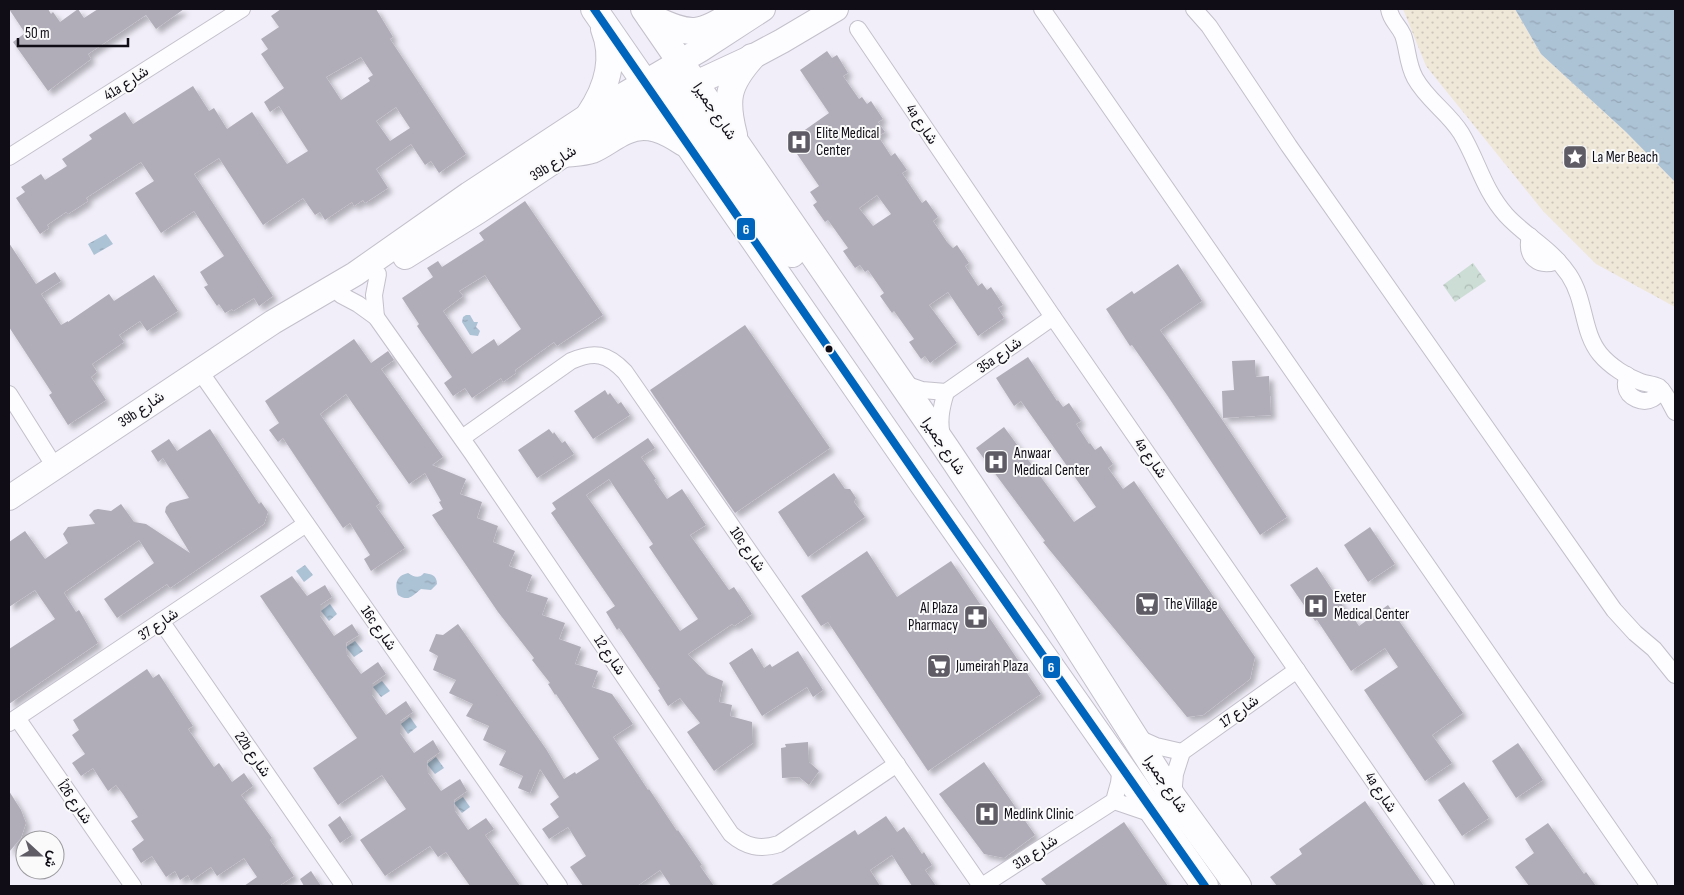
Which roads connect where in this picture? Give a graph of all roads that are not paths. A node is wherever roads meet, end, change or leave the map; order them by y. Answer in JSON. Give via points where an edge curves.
{"nodes":[{"id":1,"x":242,"y":9,"type":"edge"},
{"id":2,"x":742,"y":9,"type":"edge"},
{"id":3,"x":763,"y":9,"type":"edge"},
{"id":4,"x":836,"y":9,"type":"edge"},
{"id":5,"x":1042,"y":9,"type":"edge"},
{"id":6,"x":1194,"y":9,"type":"edge"},
{"id":7,"x":1389,"y":9,"type":"edge"},
{"id":8,"x":601,"y":11,"type":"edge"},
{"id":9,"x":647,"y":13,"type":"edge"},
{"id":10,"x":858,"y":29,"type":"dead end"},
{"id":11,"x":752,"y":58,"type":"junction"},
{"id":12,"x":681,"y":62,"type":"junction"},
{"id":13,"x":666,"y":87,"type":"junction"},
{"id":14,"x":589,"y":115,"type":"junction"},
{"id":15,"x":736,"y":143,"type":"junction"},
{"id":16,"x":688,"y":147,"type":"junction"},
{"id":17,"x":565,"y":154,"type":"junction"},
{"id":18,"x":9,"y":156,"type":"edge"},
{"id":19,"x":817,"y":262,"type":"junction"},
{"id":20,"x":378,"y":274,"type":"junction"},
{"id":21,"x":341,"y":295,"type":"junction"},
{"id":22,"x":376,"y":317,"type":"junction"},
{"id":23,"x":1053,"y":317,"type":"junction"},
{"id":24,"x":273,"y":322,"type":"junction"},
{"id":25,"x":199,"y":370,"type":"junction"},
{"id":26,"x":900,"y":382,"type":"junction"},
{"id":27,"x":946,"y":392,"type":"junction"},
{"id":28,"x":9,"y":394,"type":"edge"},
{"id":29,"x":1675,"y":412,"type":"edge"},
{"id":30,"x":462,"y":438,"type":"junction"},
{"id":31,"x":946,"y":448,"type":"junction"},
{"id":32,"x":55,"y":467,"type":"junction"},
{"id":33,"x":9,"y":498,"type":"edge"},
{"id":34,"x":306,"y":524,"type":"junction"},
{"id":35,"x":162,"y":621,"type":"junction"},
{"id":36,"x":1297,"y":670,"type":"junction"},
{"id":37,"x":1675,"y":675,"type":"edge"},
{"id":38,"x":13,"y":721,"type":"edge"},
{"id":39,"x":1133,"y":736,"type":"junction"},
{"id":40,"x":1182,"y":752,"type":"junction"},
{"id":41,"x":897,"y":764,"type":"junction"},
{"id":42,"x":1121,"y":765,"type":"junction"},
{"id":43,"x":1114,"y":801,"type":"junction"},
{"id":44,"x":1165,"y":807,"type":"junction"},
{"id":45,"x":133,"y":886,"type":"edge"},
{"id":46,"x":344,"y":886,"type":"edge"},
{"id":47,"x":559,"y":886,"type":"edge"},
{"id":48,"x":981,"y":886,"type":"edge"},
{"id":49,"x":1205,"y":886,"type":"edge"},
{"id":50,"x":1238,"y":886,"type":"edge"},
{"id":51,"x":1446,"y":886,"type":"edge"},
{"id":52,"x":1649,"y":886,"type":"edge"}],
"edges":[{"from":1,"to":18,"type":"street","name":"41a شارع"},
{"from":2,"to":9,"type":"main road","via":[[704,30],[692,32],[678,30]]},
{"from":3,"to":12,"type":"street"},
{"from":4,"to":11,"type":"street","name":"39b شارع"},
{"from":5,"to":52,"type":"street"},
{"from":6,"to":37,"type":"street","via":[[1209,26],[1289,146],[1614,610]]},
{"from":7,"to":29,"type":"street","via":[[1392,22],[1404,37],[1410,66],[1420,86],[1460,130],[1492,198],[1513,222],[1547,249],[1576,287],[1591,340],[1605,359],[1627,375],[1662,390]]},
{"from":8,"to":13,"type":"main road","name":"شارع جميرا"},
{"from":8,"to":14,"type":"main road","via":[[609,54],[608,74],[598,103]]},
{"from":9,"to":12,"type":"main road","name":"شارع جميرا"},
{"from":10,"to":23,"type":"street","name":"4a شارع"},
{"from":11,"to":13,"type":"street","name":"39b شارع"},
{"from":11,"to":15,"type":"main road","via":[[739,72],[730,94],[729,116]]},
{"from":12,"to":13,"type":"main road","name":"شارع جميرا"},
{"from":13,"to":14,"type":"street","name":"39b شارع"},
{"from":13,"to":15,"type":"main road","name":"شارع جميرا"},
{"from":13,"to":16,"type":"main road","name":"شارع جميرا"},
{"from":13,"to":17,"type":"street","name":"39b شارع","via":[[640,109]]},
{"from":13,"to":19,"type":"main road","via":[[789,251],[806,261]]},
{"from":14,"to":24,"type":"street","name":"39b شارع","via":[[355,274]]},
{"from":15,"to":19,"type":"main road","name":"شارع جميرا"},
{"from":16,"to":17,"type":"main road","via":[[661,130],[637,127],[594,149]]},
{"from":16,"to":42,"type":"main road","name":"شارع جميرا"},
{"from":17,"to":20,"type":"street","name":"39b شارع"},
{"from":19,"to":26,"type":"main road","name":"شارع جميرا"},
{"from":20,"to":21,"type":"street","name":"39b شارع"},
{"from":20,"to":22,"type":"street","via":[[374,295]]},
{"from":21,"to":22,"type":"street","name":"شارع 12"},
{"from":21,"to":24,"type":"street","name":"39b شارع"},
{"from":22,"to":30,"type":"street","name":"شارع 12"},
{"from":23,"to":27,"type":"street","name":"35a شارع"},
{"from":23,"to":36,"type":"street","name":"4a شارع"},
{"from":24,"to":25,"type":"street","name":"39b شارع"},
{"from":25,"to":32,"type":"street","name":"39b شارع"},
{"from":25,"to":34,"type":"street","name":"16c شارع"},
{"from":26,"to":27,"type":"street","via":[[922,390]]},
{"from":26,"to":31,"type":"main road","name":"شارع جميرا"},
{"from":27,"to":31,"type":"street","via":[[940,420]]},
{"from":28,"to":32,"type":"street"},
{"from":30,"to":41,"type":"street","name":"10c شارع","via":[[571,361],[585,355],[600,355],[614,361]]},
{"from":30,"to":41,"type":"street","name":"شارع 12","via":[[731,834],[739,841],[758,848],[779,844]]},
{"from":31,"to":39,"type":"main road","name":"شارع جميرا"},
{"from":32,"to":33,"type":"street","name":"39b شارع"},
{"from":34,"to":35,"type":"street","name":"شارع 37"},
{"from":34,"to":47,"type":"street","name":"16c شارع"},
{"from":35,"to":38,"type":"street","name":"شارع 37"},
{"from":35,"to":46,"type":"street","name":"22b شارع"},
{"from":36,"to":40,"type":"street","name":"شارع 17"},
{"from":36,"to":51,"type":"street","name":"4a شارع"},
{"from":38,"to":45,"type":"street","name":"شارع 26أ"},
{"from":39,"to":40,"type":"street"},
{"from":39,"to":44,"type":"main road","name":"شارع جميرا"},
{"from":40,"to":44,"type":"street"},
{"from":41,"to":48,"type":"street","name":"10c شارع"},
{"from":42,"to":43,"type":"street"},
{"from":42,"to":44,"type":"main road","name":"شارع جميرا"},
{"from":43,"to":44,"type":"street"},
{"from":43,"to":48,"type":"street","name":"31a شارع"},
{"from":44,"to":49,"type":"main road","name":"شارع جميرا"},
{"from":44,"to":50,"type":"main road","name":"شارع جميرا"}]}
